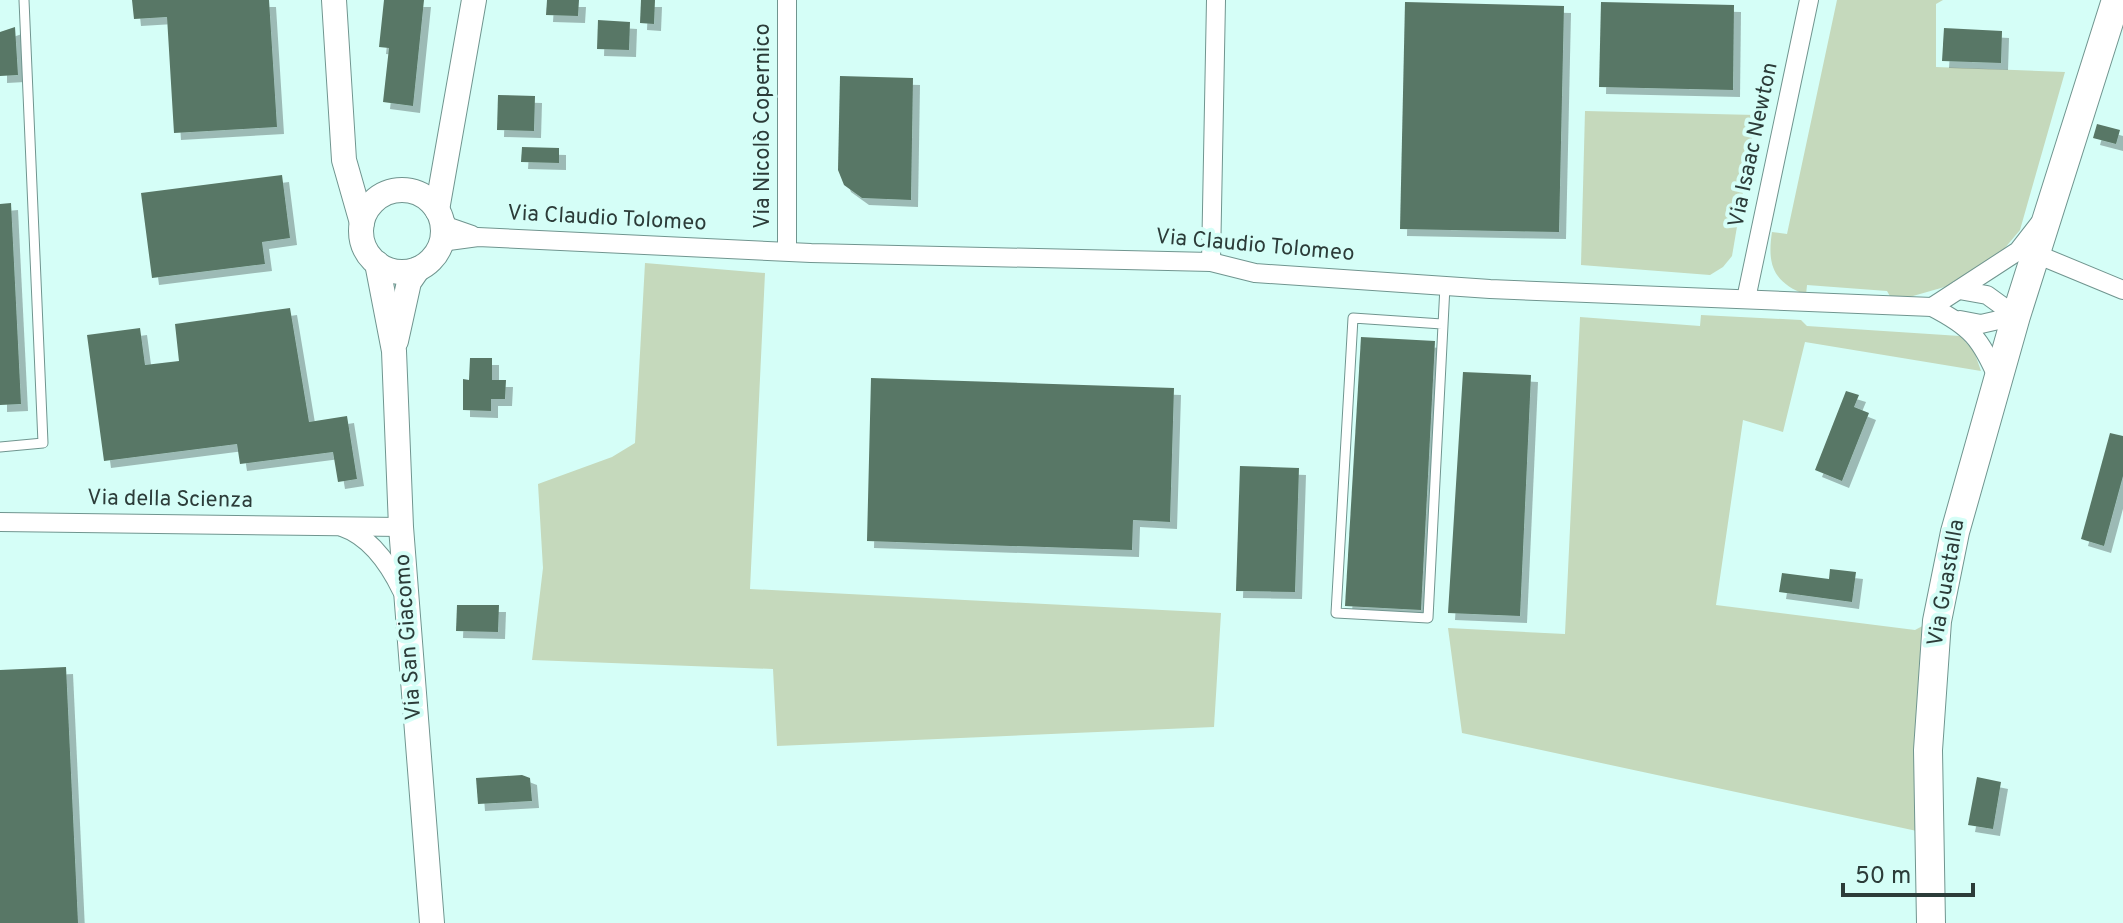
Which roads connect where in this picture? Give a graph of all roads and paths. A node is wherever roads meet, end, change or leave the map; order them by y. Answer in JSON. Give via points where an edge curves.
{"nodes":[{"id":1,"x":24,"y":0,"type":"edge"},
{"id":2,"x":334,"y":0,"type":"edge"},
{"id":3,"x":474,"y":0,"type":"edge"},
{"id":4,"x":787,"y":0,"type":"edge"},
{"id":5,"x":1216,"y":0,"type":"edge"},
{"id":6,"x":1809,"y":0,"type":"edge"},
{"id":7,"x":2116,"y":0,"type":"edge"},
{"id":8,"x":343,"y":139,"type":"junction"},
{"id":9,"x":445,"y":165,"type":"junction"},
{"id":10,"x":402,"y":191,"type":"junction"},
{"id":11,"x":2049,"y":211,"type":"junction"},
{"id":12,"x":439,"y":214,"type":"junction"},
{"id":13,"x":362,"y":223,"type":"junction"},
{"id":14,"x":478,"y":237,"type":"junction"},
{"id":15,"x":441,"y":242,"type":"junction"},
{"id":16,"x":787,"y":251,"type":"junction"},
{"id":17,"x":2036,"y":254,"type":"junction"},
{"id":18,"x":1211,"y":262,"type":"junction"},
{"id":19,"x":377,"y":263,"type":"junction"},
{"id":20,"x":418,"y":269,"type":"junction"},
{"id":21,"x":1445,"y":286,"type":"junction"},
{"id":22,"x":1959,"y":290,"type":"junction"},
{"id":23,"x":2123,"y":290,"type":"edge"},
{"id":24,"x":1746,"y":299,"type":"junction"},
{"id":25,"x":1932,"y":307,"type":"junction"},
{"id":26,"x":2016,"y":316,"type":"junction"},
{"id":27,"x":1953,"y":318,"type":"junction"},
{"id":28,"x":1442,"y":324,"type":"junction"},
{"id":29,"x":394,"y":351,"type":"junction"},
{"id":30,"x":1998,"y":379,"type":"junction"},
{"id":31,"x":0,"y":447,"type":"edge"},
{"id":32,"x":0,"y":522,"type":"edge"},
{"id":33,"x":339,"y":526,"type":"junction"},
{"id":34,"x":401,"y":527,"type":"junction"},
{"id":35,"x":407,"y":601,"type":"junction"},
{"id":36,"x":432,"y":923,"type":"edge"},
{"id":37,"x":1931,"y":923,"type":"edge"}],
"edges":[{"from":1,"to":31,"type":"lane","via":[[43,443]]},
{"from":2,"to":8,"type":"street"},
{"from":3,"to":9,"type":"street"},
{"from":4,"to":16,"type":"street","name":"Via Nicolò Copernico"},
{"from":5,"to":18,"type":"street"},
{"from":6,"to":24,"type":"street","name":"Via Isaac Newton"},
{"from":7,"to":11,"type":"main road","name":"Via Guastalla"},
{"from":8,"to":10,"type":"street","via":[[369,183]]},
{"from":8,"to":13,"type":"street"},
{"from":9,"to":10,"type":"street"},
{"from":9,"to":12,"type":"street"},
{"from":10,"to":12,"type":"street","via":[[426,198]]},
{"from":10,"to":13,"type":"street","via":[[373,203]]},
{"from":11,"to":17,"type":"main road","name":"Via Guastalla"},
{"from":11,"to":22,"type":"street","via":[[2018,251]]},
{"from":12,"to":14,"type":"street","name":"Via Claudio Tolomeo","via":[[449,227]]},
{"from":12,"to":15,"type":"street"},
{"from":13,"to":19,"type":"street","via":[[365,248]]},
{"from":14,"to":15,"type":"street","name":"Via Claudio Tolomeo"},
{"from":14,"to":16,"type":"street","name":"Via Claudio Tolomeo"},
{"from":15,"to":20,"type":"street","via":[[433,258]]},
{"from":16,"to":18,"type":"street","name":"Via Claudio Tolomeo"},
{"from":17,"to":23,"type":"street"},
{"from":17,"to":26,"type":"main road","name":"Via Guastalla"},
{"from":18,"to":21,"type":"street","name":"Via Claudio Tolomeo","via":[[1255,273]]},
{"from":19,"to":20,"type":"street","via":[[396,271]]},
{"from":19,"to":29,"type":"street","name":"Via San Giacomo"},
{"from":20,"to":29,"type":"street","name":"Via San Giacomo","via":[[409,282]]},
{"from":21,"to":24,"type":"street","name":"Via Claudio Tolomeo"},
{"from":21,"to":28,"type":"lane"},
{"from":22,"to":25,"type":"street"},
{"from":22,"to":26,"type":"street","via":[[1987,295]]},
{"from":24,"to":25,"type":"street","name":"Via Claudio Tolomeo"},
{"from":25,"to":27,"type":"street"},
{"from":26,"to":27,"type":"street","via":[[1981,324]]},
{"from":26,"to":30,"type":"main road","name":"Via Guastalla"},
{"from":27,"to":30,"type":"street","via":[[1982,343]]},
{"from":28,"to":28,"type":"lane","via":[[1428,618],[1336,613],[1353,318]]},
{"from":29,"to":34,"type":"street","name":"Via San Giacomo"},
{"from":30,"to":37,"type":"main road","name":"Via Guastalla","via":[[1972,462],[1937,621],[1928,750]]},
{"from":32,"to":33,"type":"street","name":"Via della Scienza"},
{"from":33,"to":34,"type":"street","name":"Via della Scienza"},
{"from":33,"to":35,"type":"street","via":[[372,546]]},
{"from":34,"to":35,"type":"street","name":"Via San Giacomo"},
{"from":35,"to":36,"type":"street","name":"Via San Giacomo"}]}
